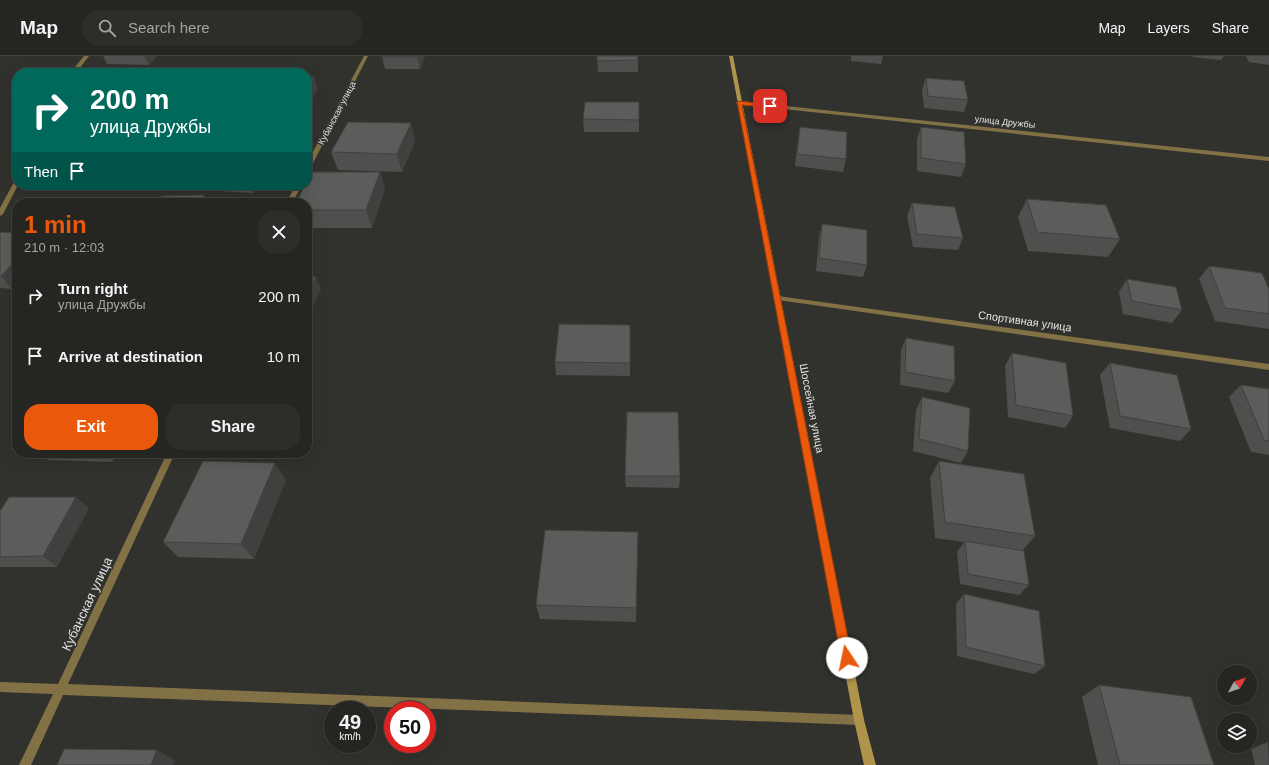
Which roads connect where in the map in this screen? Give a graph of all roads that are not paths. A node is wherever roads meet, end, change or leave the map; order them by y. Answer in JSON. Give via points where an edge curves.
{"nodes":[{"id":1,"x":87,"y":56,"type":"edge"},
{"id":2,"x":366,"y":56,"type":"edge"},
{"id":3,"x":731,"y":56,"type":"edge"},
{"id":4,"x":77,"y":68,"type":"edge"},
{"id":5,"x":739,"y":103,"type":"junction"},
{"id":6,"x":312,"y":159,"type":"edge"},
{"id":7,"x":1269,"y":159,"type":"edge"},
{"id":8,"x":13,"y":190,"type":"edge"},
{"id":9,"x":0,"y":214,"type":"edge"},
{"id":10,"x":778,"y":298,"type":"junction"},
{"id":11,"x":1269,"y":367,"type":"edge"},
{"id":12,"x":169,"y":458,"type":"edge"},
{"id":13,"x":0,"y":687,"type":"edge"},
{"id":14,"x":62,"y":689,"type":"junction"},
{"id":15,"x":859,"y":720,"type":"junction"},
{"id":16,"x":25,"y":765,"type":"edge"},
{"id":17,"x":870,"y":765,"type":"edge"}],
"edges":[{"from":1,"to":4,"type":"street"},
{"from":2,"to":6,"type":"street","name":"Кубанская улица"},
{"from":3,"to":5,"type":"main road","name":"Шоссейная улица"},
{"from":5,"to":7,"type":"street","name":"улица Дружбы"},
{"from":5,"to":10,"type":"main road","name":"Шоссейная улица"},
{"from":8,"to":9,"type":"street"},
{"from":10,"to":11,"type":"street","name":"Спортивная улица"},
{"from":10,"to":15,"type":"main road","name":"Шоссейная улица"},
{"from":12,"to":14,"type":"street","name":"Кубанская улица"},
{"from":13,"to":14,"type":"street"},
{"from":14,"to":15,"type":"street"},
{"from":14,"to":16,"type":"street","name":"Кубанская улица"},
{"from":15,"to":17,"type":"main road","name":"Шоссейная улица"}]}
